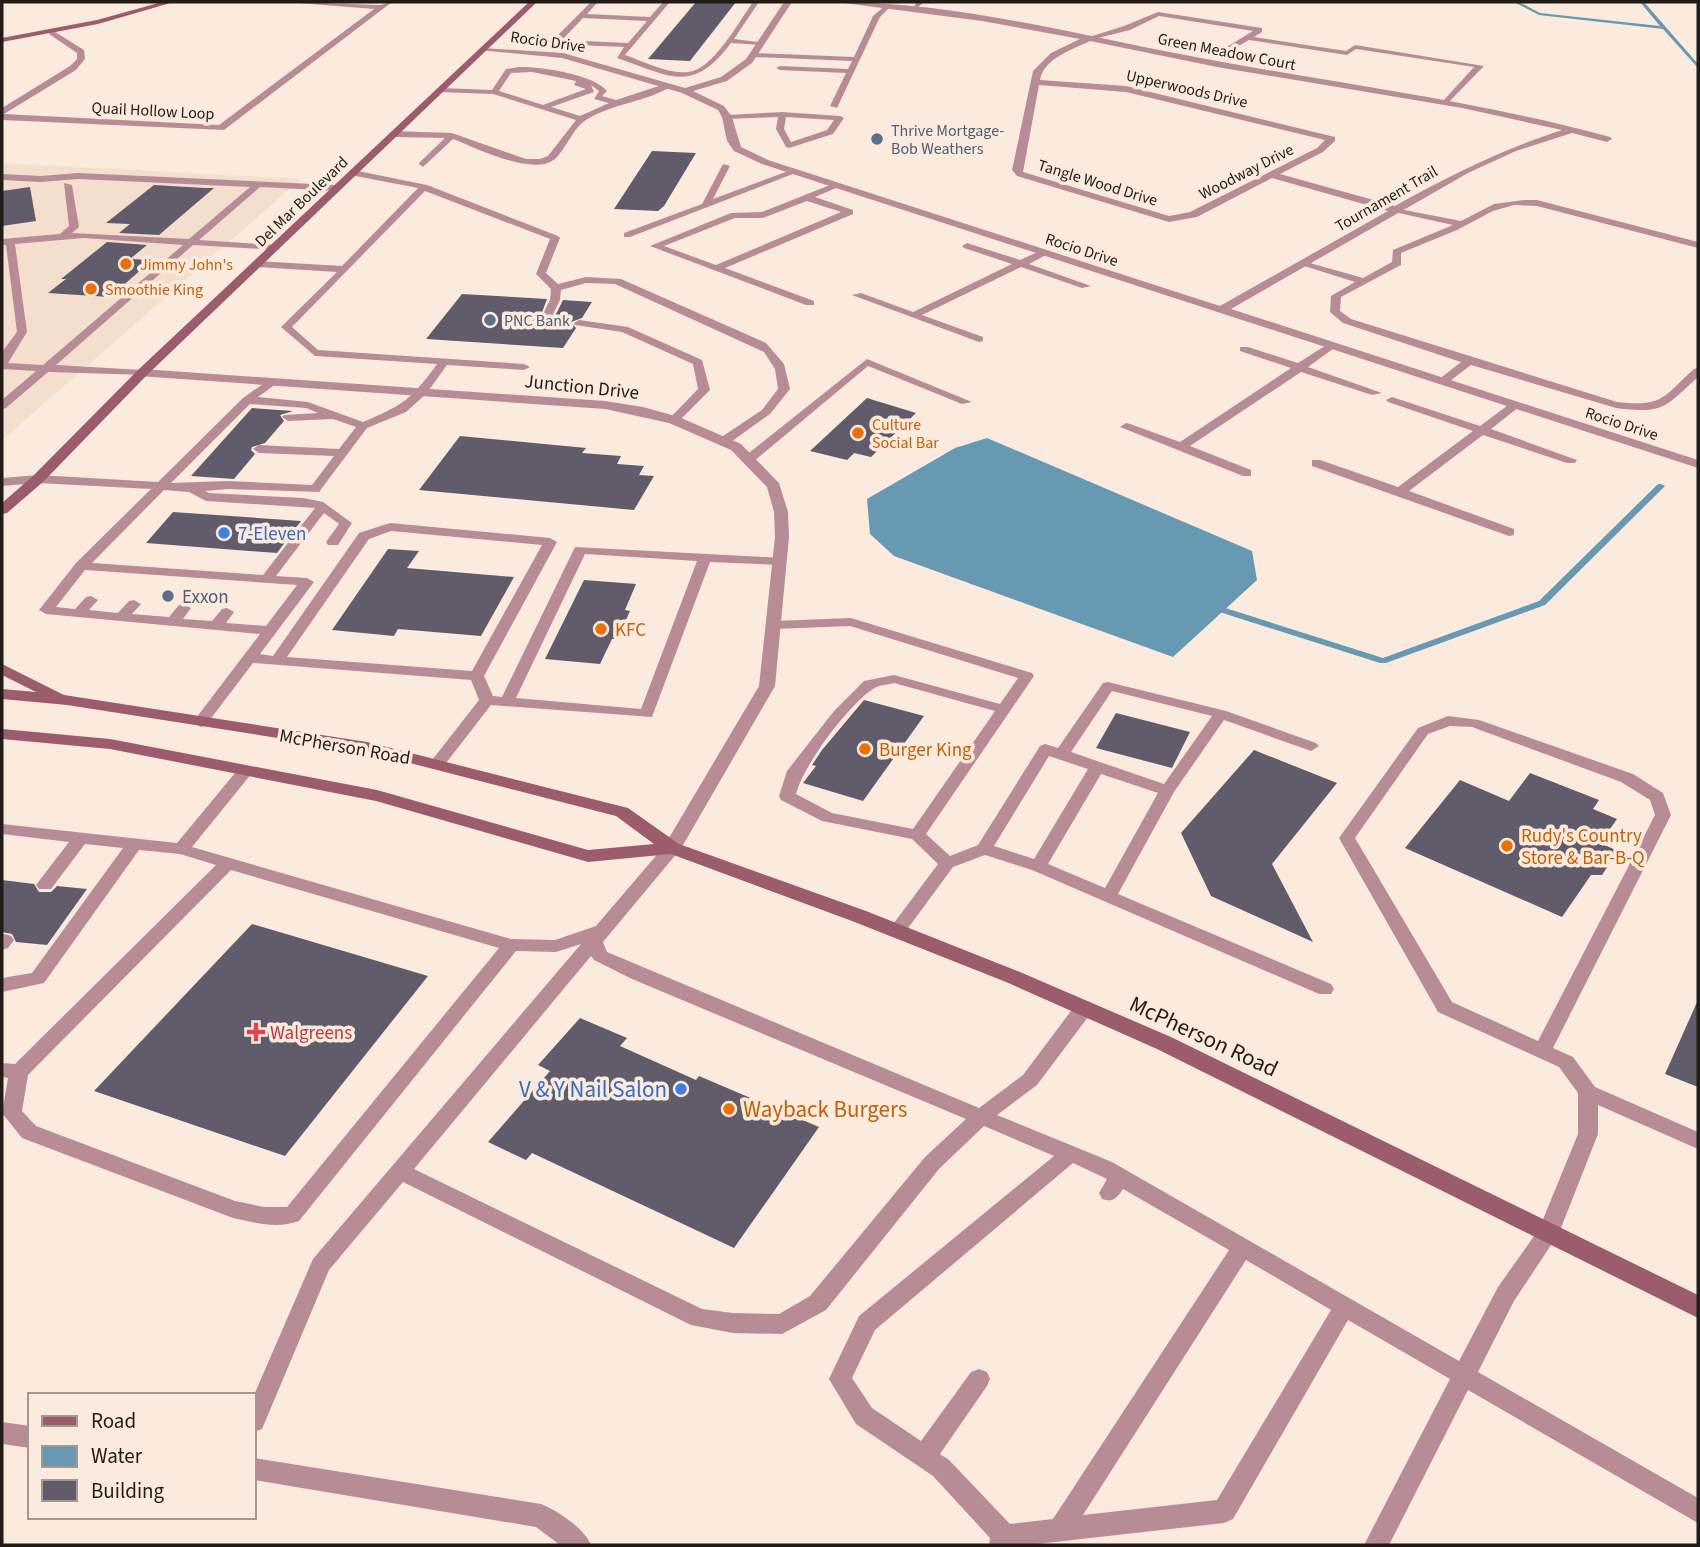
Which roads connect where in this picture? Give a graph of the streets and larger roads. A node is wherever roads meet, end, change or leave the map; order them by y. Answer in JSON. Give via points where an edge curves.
{"nodes":[{"id":1,"x":170,"y":2,"type":"edge"},
{"id":2,"x":290,"y":2,"type":"edge"},
{"id":3,"x":533,"y":2,"type":"edge"},
{"id":4,"x":788,"y":2,"type":"edge"},
{"id":5,"x":840,"y":2,"type":"edge"},
{"id":6,"x":385,"y":4,"type":"edge"},
{"id":7,"x":918,"y":5,"type":"edge"},
{"id":8,"x":52,"y":32,"type":"junction"},
{"id":9,"x":1090,"y":38,"type":"junction"},
{"id":10,"x":2,"y":40,"type":"edge"},
{"id":11,"x":482,"y":50,"type":"junction"},
{"id":12,"x":1034,"y":82,"type":"junction"},
{"id":13,"x":685,"y":91,"type":"junction"},
{"id":14,"x":2,"y":115,"type":"edge"},
{"id":15,"x":1574,"y":129,"type":"junction"},
{"id":16,"x":1332,"y":139,"type":"joint"},
{"id":17,"x":1607,"y":139,"type":"dead end"},
{"id":18,"x":1271,"y":175,"type":"junction"},
{"id":19,"x":1397,"y":210,"type":"junction"},
{"id":20,"x":1169,"y":219,"type":"joint"},
{"id":21,"x":1221,"y":310,"type":"junction"},
{"id":22,"x":142,"y":373,"type":"junction"},
{"id":23,"x":1698,"y":464,"type":"edge"},
{"id":24,"x":2,"y":510,"type":"edge"},
{"id":25,"x":2,"y":669,"type":"edge"},
{"id":26,"x":2,"y":694,"type":"edge"},
{"id":27,"x":66,"y":700,"type":"junction"},
{"id":28,"x":6,"y":736,"type":"edge"},
{"id":29,"x":672,"y":848,"type":"junction"},
{"id":30,"x":1698,"y":1307,"type":"edge"}],
"edges":[{"from":1,"to":8,"type":"main road"},
{"from":2,"to":6,"type":"street"},
{"from":3,"to":11,"type":"main road","name":"Del Mar Boulevard"},
{"from":4,"to":13,"type":"street","via":[[749,61],[724,79]]},
{"from":5,"to":7,"type":"street","name":"Green Meadow Court"},
{"from":6,"to":14,"type":"street","name":"Quail Hollow Loop","via":[[222,128]]},
{"from":7,"to":9,"type":"street","name":"Green Meadow Court"},
{"from":8,"to":10,"type":"main road"},
{"from":8,"to":14,"type":"street","name":"Quail Hollow Loop","via":[[76,47],[81,59]]},
{"from":9,"to":12,"type":"street","name":"Tangle Wood Drive","via":[[1046,60]]},
{"from":9,"to":15,"type":"street","name":"Green Meadow Court"},
{"from":11,"to":13,"type":"street","name":"Rocio Drive","via":[[563,56]]},
{"from":11,"to":22,"type":"main road","name":"Del Mar Boulevard"},
{"from":12,"to":16,"type":"street","name":"Upperwoods Drive","via":[[1126,89]]},
{"from":12,"to":20,"type":"street","name":"Tangle Wood Drive","via":[[1017,170],[1020,174]]},
{"from":13,"to":21,"type":"street","name":"Rocio Drive","via":[[711,102],[727,117],[737,149],[794,172]]},
{"from":15,"to":17,"type":"street","name":"Green Meadow Court"},
{"from":15,"to":19,"type":"street","name":"Tournament Trail","via":[[1485,160]]},
{"from":16,"to":18,"type":"street","name":"Woodway Drive"},
{"from":18,"to":19,"type":"street"},
{"from":18,"to":20,"type":"street","name":"Woodway Drive","via":[[1193,215]]},
{"from":19,"to":21,"type":"street","name":"Tournament Trail"},
{"from":21,"to":23,"type":"street","name":"Rocio Drive"},
{"from":22,"to":24,"type":"main road","name":"Del Mar Boulevard"},
{"from":22,"to":29,"type":"street","name":"Junction Drive","via":[[605,405],[674,420],[724,441],[749,459],[774,486],[782,537],[768,686]]},
{"from":25,"to":27,"type":"main road"},
{"from":26,"to":27,"type":"main road","name":"McPherson Road"},
{"from":27,"to":29,"type":"main road","name":"McPherson Road","via":[[367,747],[437,764],[622,813]]},
{"from":28,"to":29,"type":"main road","name":"McPherson Road","via":[[110,744],[377,796],[588,856]]},
{"from":29,"to":30,"type":"main road","name":"McPherson Road","via":[[897,931],[1164,1043]]}]}
